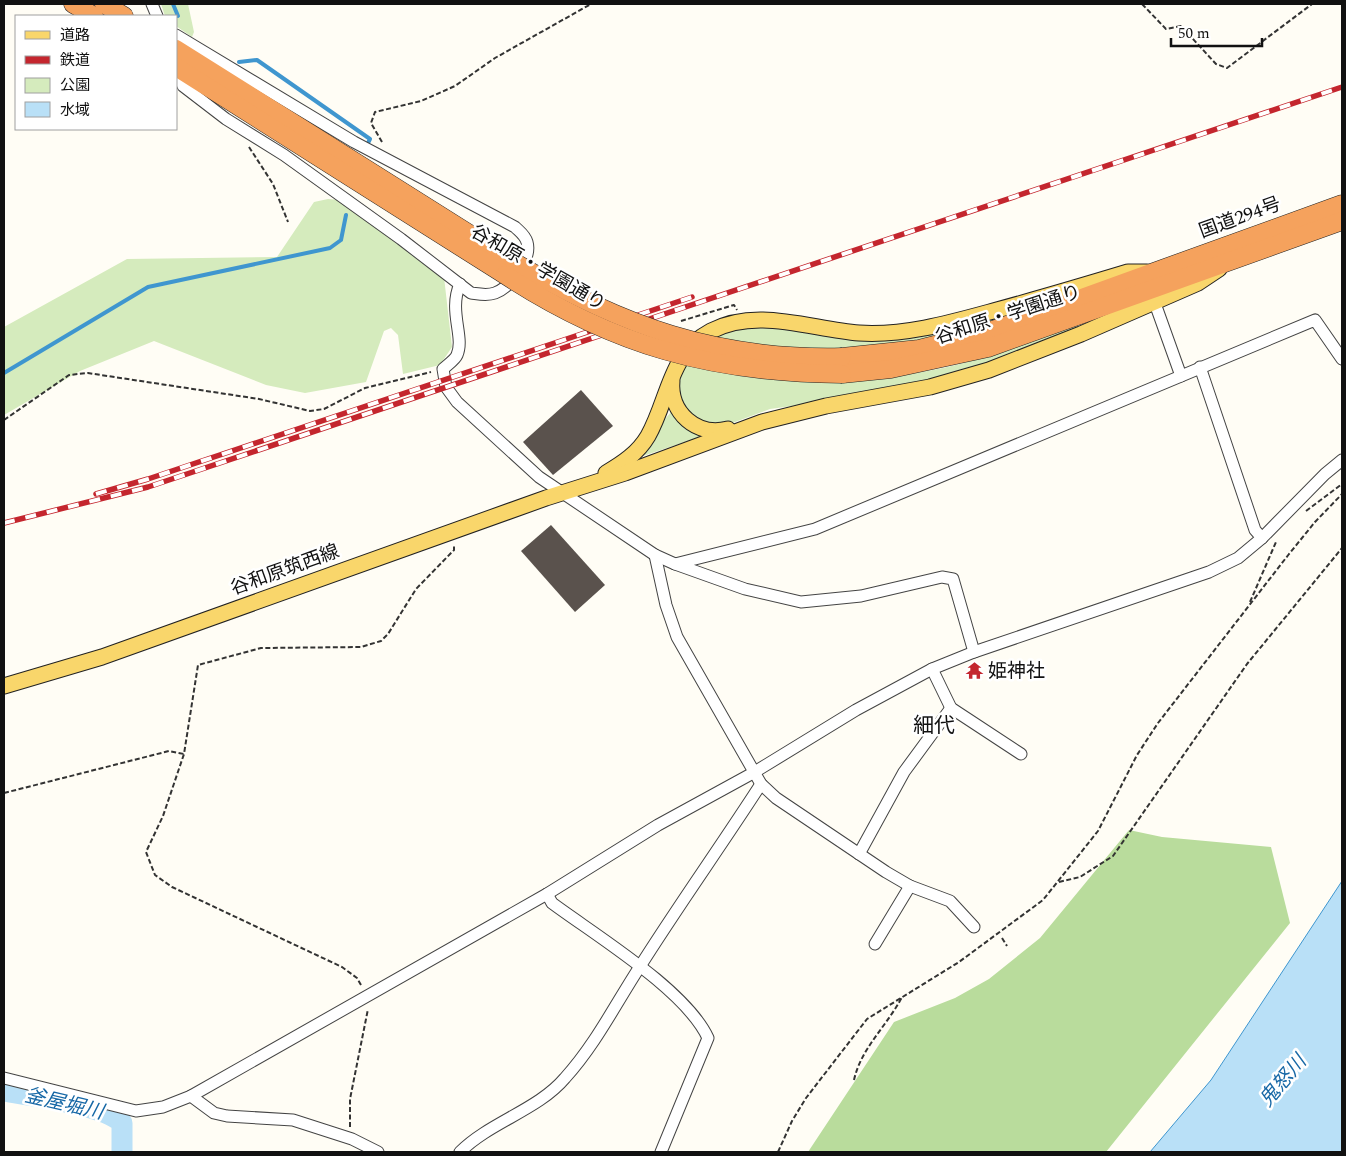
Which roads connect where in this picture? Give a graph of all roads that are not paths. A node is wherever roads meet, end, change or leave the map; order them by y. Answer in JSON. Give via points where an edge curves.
{"nodes":[{"id":1,"x":73,"y":4,"type":"edge"},
{"id":2,"x":104,"y":4,"type":"edge"},
{"id":3,"x":92,"y":15,"type":"edge"},
{"id":4,"x":122,"y":15,"type":"edge"},
{"id":5,"x":178,"y":36,"type":"edge"},
{"id":6,"x":178,"y":50,"type":"edge"},
{"id":7,"x":178,"y":70,"type":"edge"},
{"id":8,"x":178,"y":74,"type":"edge"},
{"id":9,"x":1342,"y":204,"type":"edge"},
{"id":10,"x":1342,"y":221,"type":"edge"},
{"id":11,"x":1235,"y":259,"type":"joint"},
{"id":12,"x":510,"y":269,"type":"junction"},
{"id":13,"x":460,"y":284,"type":"junction"},
{"id":14,"x":1152,"y":287,"type":"junction"},
{"id":15,"x":1342,"y":359,"type":"edge"},
{"id":16,"x":1200,"y":367,"type":"junction"},
{"id":17,"x":672,"y":374,"type":"junction"},
{"id":18,"x":1182,"y":376,"type":"junction"},
{"id":19,"x":762,"y":422,"type":"junction"},
{"id":20,"x":1342,"y":460,"type":"edge"},
{"id":21,"x":578,"y":487,"type":"junction"},
{"id":22,"x":563,"y":492,"type":"junction"},
{"id":23,"x":1262,"y":538,"type":"junction"},
{"id":24,"x":655,"y":556,"type":"junction"},
{"id":25,"x":675,"y":564,"type":"junction"},
{"id":26,"x":974,"y":652,"type":"junction"},
{"id":27,"x":932,"y":669,"type":"junction"},
{"id":28,"x":4,"y":686,"type":"edge"},
{"id":29,"x":951,"y":708,"type":"junction"},
{"id":30,"x":1021,"y":754,"type":"dead end"},
{"id":31,"x":753,"y":773,"type":"junction"},
{"id":32,"x":761,"y":784,"type":"junction"},
{"id":33,"x":859,"y":854,"type":"junction"},
{"id":34,"x":910,"y":886,"type":"junction"},
{"id":35,"x":547,"y":894,"type":"junction"},
{"id":36,"x":974,"y":928,"type":"dead end"},
{"id":37,"x":875,"y":944,"type":"dead end"},
{"id":38,"x":640,"y":966,"type":"junction"},
{"id":39,"x":4,"y":1078,"type":"edge"},
{"id":40,"x":191,"y":1096,"type":"junction"},
{"id":41,"x":378,"y":1152,"type":"edge"},
{"id":42,"x":460,"y":1152,"type":"edge"},
{"id":43,"x":661,"y":1152,"type":"edge"}],
"edges":[{"from":1,"to":3,"type":"highway"},
{"from":2,"to":4,"type":"highway"},
{"from":5,"to":13,"type":"street","via":[[354,142],[515,227],[524,235],[528,243],[527,257],[503,289],[486,295],[472,292]]},
{"from":6,"to":12,"type":"highway","name":"谷和原・学園通り"},
{"from":7,"to":12,"type":"highway","name":"谷和原・学園通り"},
{"from":8,"to":13,"type":"street","via":[[183,86],[226,119],[284,155]]},
{"from":9,"to":14,"type":"highway","name":"国道294号"},
{"from":10,"to":11,"type":"highway","name":"国道294号"},
{"from":11,"to":14,"type":"highway","name":"谷和原・学園通り"},
{"from":12,"to":14,"type":"highway","name":"谷和原・学園通り","bridge":true,"via":[[646,328],[676,337],[712,346],[842,365],[993,330]]},
{"from":13,"to":22,"type":"street","via":[[454,308],[457,355],[443,369],[446,387],[457,402],[532,471]]},
{"from":14,"to":17,"type":"main road","via":[[1128,272],[974,317],[904,330],[861,333],[783,322],[738,320],[708,332],[690,346]]},
{"from":14,"to":18,"type":"street"},
{"from":14,"to":19,"type":"main road","via":[[1081,334],[989,370],[930,387],[826,406]]},
{"from":15,"to":16,"type":"street","via":[[1315,320]]},
{"from":16,"to":18,"type":"street"},
{"from":16,"to":23,"type":"street","via":[[1255,530]]},
{"from":17,"to":19,"type":"main road","via":[[676,406],[697,428],[712,432]]},
{"from":17,"to":21,"type":"main road","via":[[652,428],[638,449],[618,466]]},
{"from":18,"to":25,"type":"street","via":[[815,529]]},
{"from":19,"to":21,"type":"main road"},
{"from":20,"to":23,"type":"street"},
{"from":21,"to":22,"type":"main road","name":"谷和原筑西線"},
{"from":22,"to":24,"type":"street"},
{"from":22,"to":28,"type":"main road","name":"谷和原筑西線","via":[[102,657]]},
{"from":23,"to":26,"type":"street","via":[[1238,558],[1209,572]]},
{"from":24,"to":25,"type":"street"},
{"from":24,"to":31,"type":"street","via":[[677,637]]},
{"from":25,"to":26,"type":"street","via":[[745,589],[801,602],[839,600],[948,577],[956,582]]},
{"from":26,"to":27,"type":"street"},
{"from":27,"to":29,"type":"street"},
{"from":27,"to":31,"type":"street","via":[[856,710]]},
{"from":29,"to":30,"type":"street"},
{"from":29,"to":33,"type":"street","via":[[904,772]]},
{"from":31,"to":32,"type":"street"},
{"from":31,"to":35,"type":"street","via":[[658,825]]},
{"from":32,"to":33,"type":"street","via":[[776,798]]},
{"from":32,"to":38,"type":"street"},
{"from":33,"to":34,"type":"street"},
{"from":34,"to":36,"type":"street","via":[[950,902]]},
{"from":34,"to":37,"type":"street"},
{"from":35,"to":38,"type":"street","via":[[552,903]]},
{"from":35,"to":40,"type":"street"},
{"from":38,"to":42,"type":"street","via":[[589,1049],[564,1080],[487,1130]]},
{"from":38,"to":43,"type":"street","via":[[683,1004],[708,1038]]},
{"from":39,"to":40,"type":"street","via":[[136,1111],[163,1108]]},
{"from":40,"to":41,"type":"street","via":[[214,1113],[292,1120],[352,1139]]}]}
